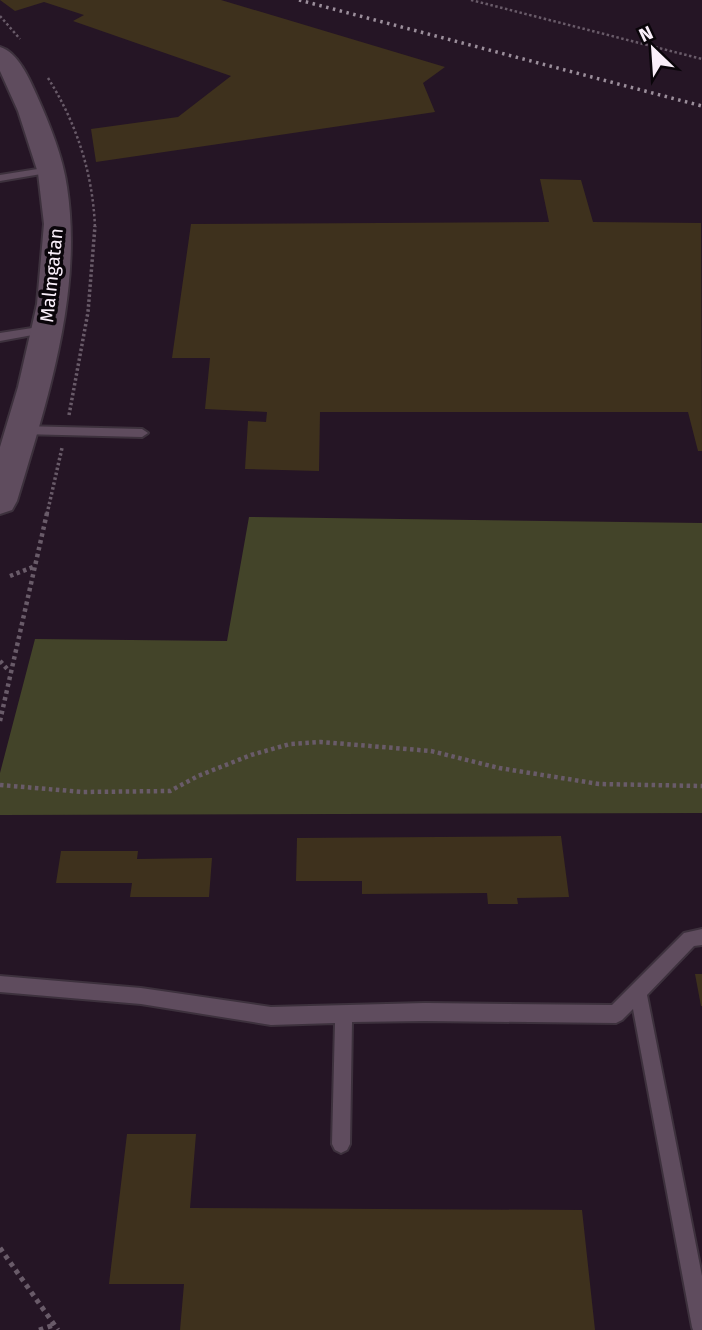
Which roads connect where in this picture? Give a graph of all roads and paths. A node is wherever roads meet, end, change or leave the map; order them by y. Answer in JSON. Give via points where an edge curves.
{"nodes":[{"id":1,"x":471,"y":0,"type":"edge"},
{"id":2,"x":702,"y":59,"type":"edge"},
{"id":3,"x":3,"y":62,"type":"edge"},
{"id":4,"x":50,"y":170,"type":"junction"},
{"id":5,"x":0,"y":178,"type":"edge"},
{"id":6,"x":46,"y":330,"type":"junction"},
{"id":7,"x":0,"y":337,"type":"edge"},
{"id":8,"x":142,"y":433,"type":"dead end"},
{"id":9,"x":13,"y":441,"type":"edge"},
{"id":10,"x":0,"y":502,"type":"edge"},
{"id":11,"x":34,"y":567,"type":"dead end"},
{"id":12,"x":10,"y":576,"type":"dead end"},
{"id":13,"x":0,"y":661,"type":"edge"},
{"id":14,"x":9,"y":672,"type":"dead end"},
{"id":15,"x":0,"y":785,"type":"edge"},
{"id":16,"x":702,"y":786,"type":"edge"},
{"id":17,"x":702,"y":937,"type":"edge"},
{"id":18,"x":0,"y":984,"type":"edge"},
{"id":19,"x":638,"y":993,"type":"junction"},
{"id":20,"x":344,"y":1014,"type":"junction"},
{"id":21,"x":341,"y":1144,"type":"dead end"},
{"id":22,"x":0,"y":1248,"type":"edge"},
{"id":23,"x":56,"y":1327,"type":"edge"},
{"id":24,"x":702,"y":1327,"type":"edge"},
{"id":25,"x":39,"y":1330,"type":"edge"}],
"edges":[{"from":1,"to":2,"type":"path"},
{"from":3,"to":4,"type":"street","name":"Malmgatan","via":[[29,105]]},
{"from":4,"to":5,"type":"lane"},
{"from":4,"to":6,"type":"street","name":"Malmgatan","via":[[58,235]]},
{"from":6,"to":7,"type":"lane"},
{"from":6,"to":9,"type":"street","name":"Malmgatan"},
{"from":8,"to":9,"type":"lane"},
{"from":9,"to":10,"type":"street","name":"Malmgatan"},
{"from":11,"to":12,"type":"path"},
{"from":13,"to":14,"type":"path"},
{"from":15,"to":16,"type":"path","via":[[83,792],[170,791],[251,755],[290,744],[321,742],[431,751],[499,768],[599,784]]},
{"from":17,"to":19,"type":"lane","via":[[690,939]]},
{"from":18,"to":20,"type":"lane","via":[[141,996],[271,1016]]},
{"from":19,"to":20,"type":"lane","via":[[616,1014]]},
{"from":19,"to":24,"type":"lane"},
{"from":20,"to":21,"type":"lane"},
{"from":22,"to":23,"type":"path"},
{"from":23,"to":25,"type":"path"}]}
